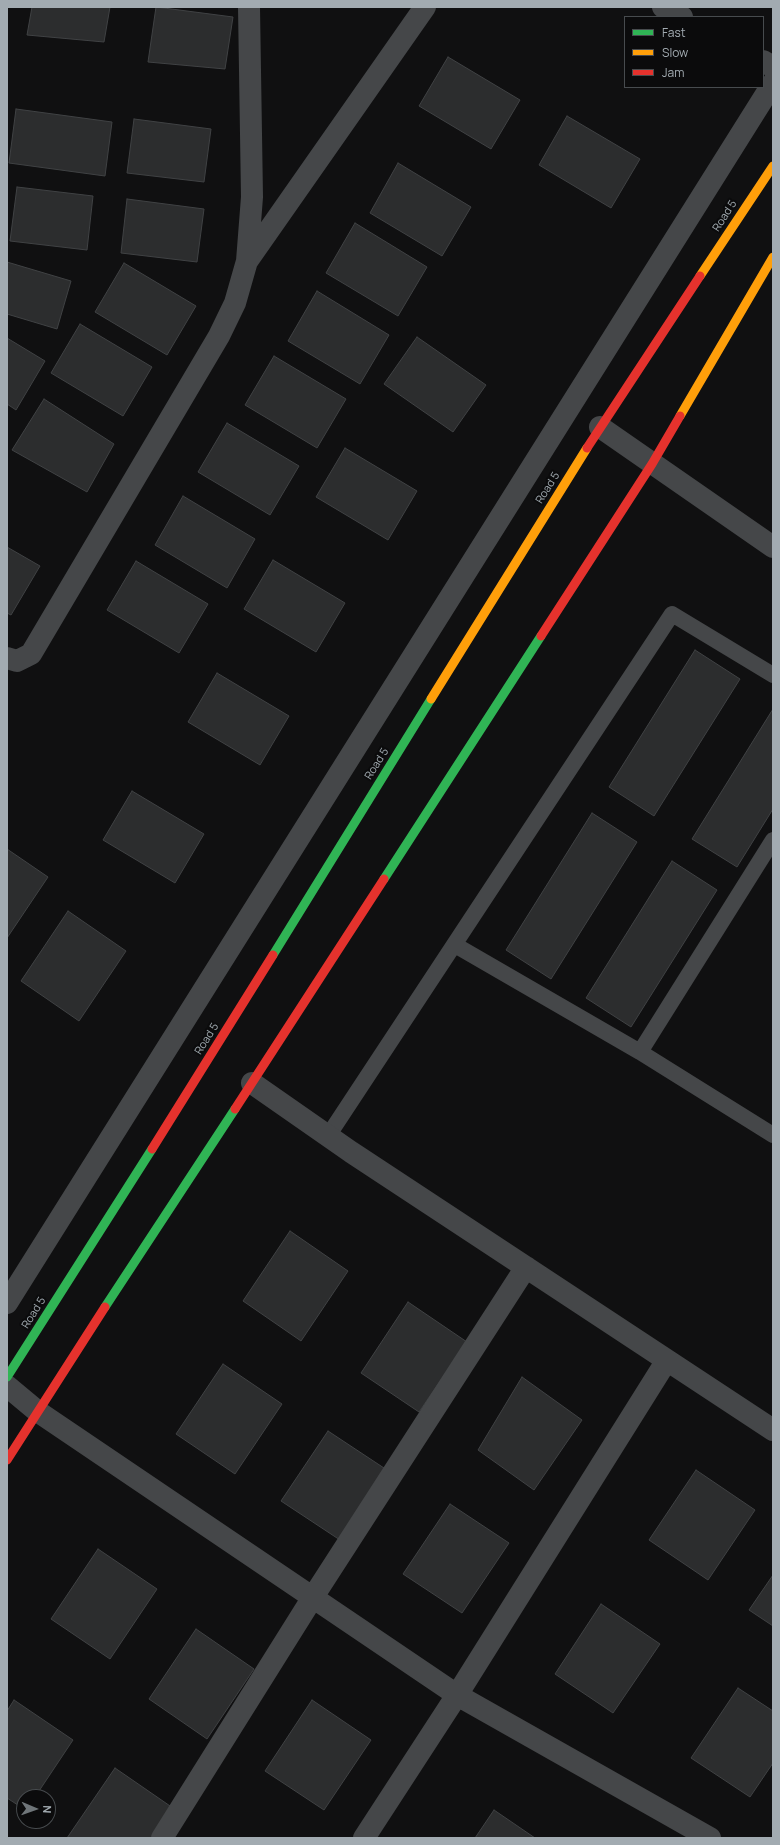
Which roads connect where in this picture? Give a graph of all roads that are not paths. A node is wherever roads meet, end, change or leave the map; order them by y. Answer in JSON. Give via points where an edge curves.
{"nodes":[{"id":1,"x":249,"y":7,"type":"edge"},
{"id":2,"x":424,"y":7,"type":"edge"},
{"id":3,"x":664,"y":7,"type":"edge"},
{"id":4,"x":680,"y":16,"type":"edge"},
{"id":5,"x":764,"y":62,"type":"edge"},
{"id":6,"x":773,"y":67,"type":"edge"},
{"id":7,"x":773,"y":83,"type":"edge"},
{"id":8,"x":773,"y":166,"type":"edge"},
{"id":9,"x":773,"y":257,"type":"edge"},
{"id":10,"x":247,"y":261,"type":"junction"},
{"id":11,"x":600,"y":427,"type":"junction"},
{"id":12,"x":652,"y":464,"type":"junction"},
{"id":13,"x":773,"y":547,"type":"edge"},
{"id":14,"x":7,"y":658,"type":"edge"},
{"id":15,"x":773,"y":675,"type":"edge"},
{"id":16,"x":773,"y":840,"type":"edge"},
{"id":17,"x":454,"y":944,"type":"junction"},
{"id":18,"x":640,"y":1052,"type":"junction"},
{"id":19,"x":252,"y":1083,"type":"junction"},
{"id":20,"x":773,"y":1135,"type":"edge"},
{"id":21,"x":328,"y":1136,"type":"junction"},
{"id":22,"x":526,"y":1267,"type":"junction"},
{"id":23,"x":7,"y":1303,"type":"edge"},
{"id":24,"x":667,"y":1360,"type":"junction"},
{"id":25,"x":7,"y":1377,"type":"edge"},
{"id":26,"x":7,"y":1386,"type":"edge"},
{"id":27,"x":37,"y":1411,"type":"junction"},
{"id":28,"x":773,"y":1430,"type":"edge"},
{"id":29,"x":7,"y":1460,"type":"edge"},
{"id":30,"x":313,"y":1597,"type":"junction"},
{"id":31,"x":457,"y":1694,"type":"junction"},
{"id":32,"x":162,"y":1838,"type":"edge"},
{"id":33,"x":364,"y":1838,"type":"edge"},
{"id":34,"x":710,"y":1838,"type":"edge"}],
"edges":[{"from":1,"to":10,"type":"street","via":[[252,197]]},
{"from":2,"to":10,"type":"street"},
{"from":3,"to":4,"type":"street"},
{"from":5,"to":6,"type":"street"},
{"from":7,"to":23,"type":"street"},
{"from":8,"to":11,"type":"street","name":"Road 5"},
{"from":9,"to":12,"type":"street"},
{"from":10,"to":14,"type":"street","via":[[235,303],[220,336],[31,654],[17,660]]},
{"from":11,"to":12,"type":"street"},
{"from":11,"to":25,"type":"street","name":"Road 5","via":[[202,1069]]},
{"from":12,"to":13,"type":"street"},
{"from":12,"to":19,"type":"street"},
{"from":15,"to":17,"type":"lane","via":[[672,614]]},
{"from":16,"to":18,"type":"lane"},
{"from":17,"to":18,"type":"lane"},
{"from":17,"to":21,"type":"lane"},
{"from":18,"to":20,"type":"lane"},
{"from":19,"to":21,"type":"street"},
{"from":19,"to":27,"type":"street"},
{"from":21,"to":22,"type":"street"},
{"from":22,"to":24,"type":"street"},
{"from":22,"to":30,"type":"street"},
{"from":24,"to":28,"type":"street"},
{"from":24,"to":31,"type":"street"},
{"from":26,"to":27,"type":"street"},
{"from":27,"to":29,"type":"street"},
{"from":27,"to":30,"type":"street"},
{"from":30,"to":31,"type":"street"},
{"from":30,"to":32,"type":"street"},
{"from":31,"to":33,"type":"street"},
{"from":31,"to":34,"type":"street"}]}
